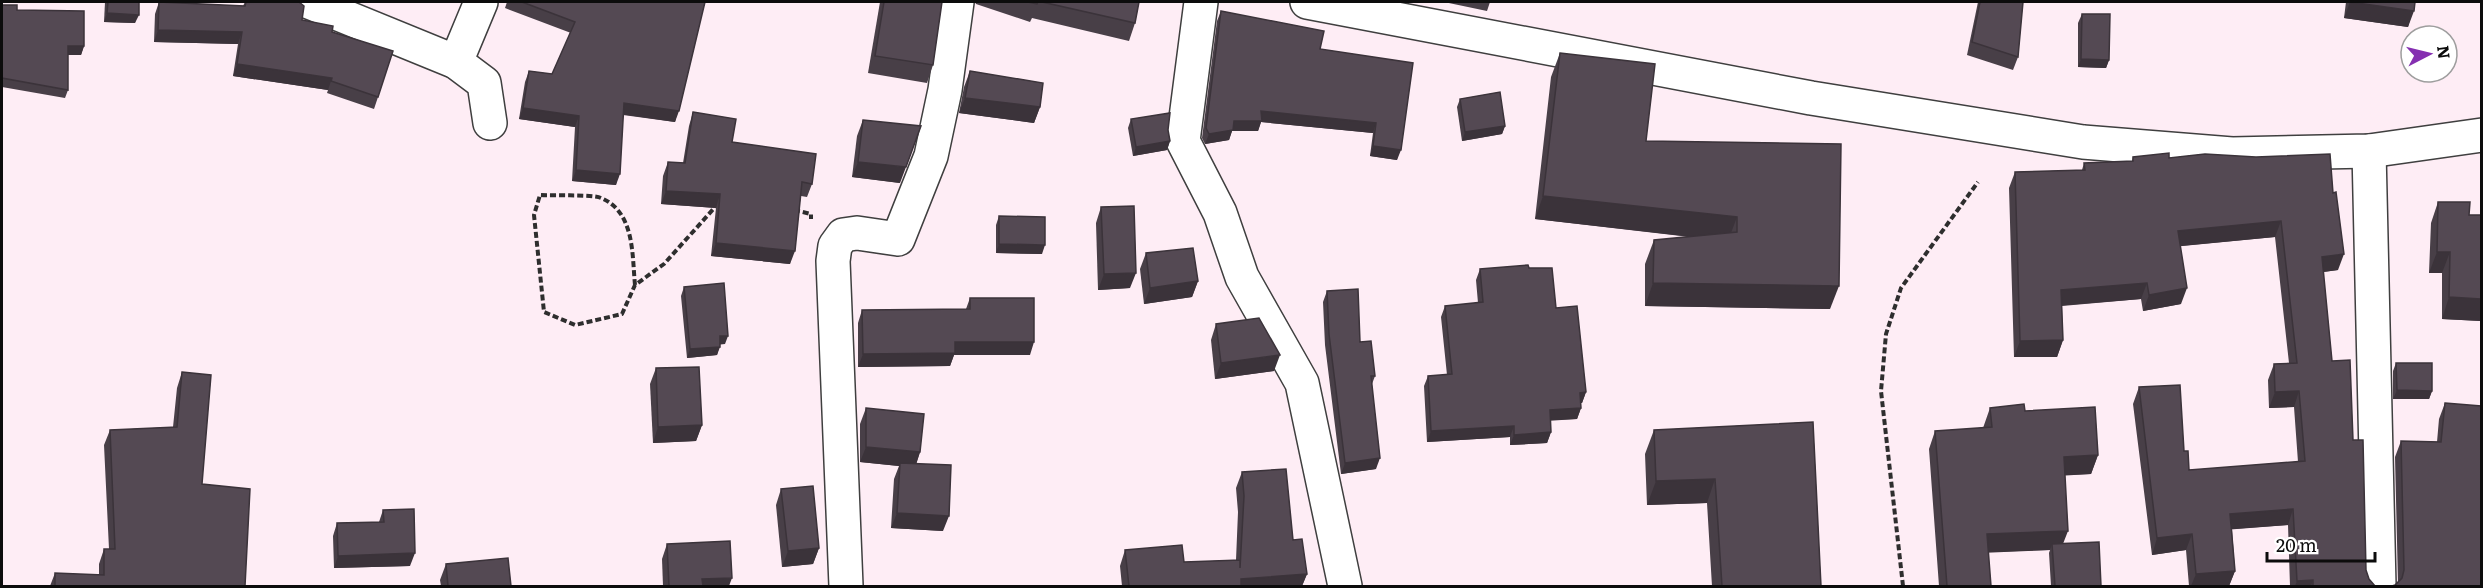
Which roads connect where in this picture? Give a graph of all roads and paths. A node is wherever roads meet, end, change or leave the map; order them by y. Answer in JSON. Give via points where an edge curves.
{"nodes":[{"id":1,"x":309,"y":2,"type":"edge"},
{"id":2,"x":481,"y":2,"type":"edge"},
{"id":3,"x":957,"y":2,"type":"edge"},
{"id":4,"x":1201,"y":2,"type":"edge"},
{"id":5,"x":1307,"y":2,"type":"edge"},
{"id":6,"x":456,"y":62,"type":"junction"},
{"id":7,"x":490,"y":123,"type":"dead end"},
{"id":8,"x":2481,"y":135,"type":"edge"},
{"id":9,"x":2369,"y":152,"type":"junction"},
{"id":10,"x":1978,"y":182,"type":"dead end"},
{"id":11,"x":724,"y":197,"type":"edge"},
{"id":12,"x":789,"y":209,"type":"edge"},
{"id":13,"x":811,"y":225,"type":"dead end"},
{"id":14,"x":635,"y":285,"type":"junction"},
{"id":15,"x":846,"y":586,"type":"edge"},
{"id":16,"x":1345,"y":586,"type":"edge"},
{"id":17,"x":1903,"y":586,"type":"edge"},
{"id":18,"x":2379,"y":586,"type":"edge"}],
"edges":[{"from":1,"to":6,"type":"street"},
{"from":2,"to":6,"type":"street"},
{"from":3,"to":15,"type":"street","via":[[931,156],[898,239],[857,233],[843,235],[835,246]]},
{"from":4,"to":16,"type":"street","via":[[1183,141],[1220,213],[1242,277],[1302,383]]},
{"from":5,"to":9,"type":"street","via":[[1811,98],[2083,142],[2232,154]]},
{"from":6,"to":7,"type":"street","via":[[484,82]]},
{"from":8,"to":9,"type":"street"},
{"from":9,"to":18,"type":"street"},
{"from":10,"to":17,"type":"path","via":[[1901,288],[1886,334],[1881,391]]},
{"from":11,"to":14,"type":"path","via":[[664,264]]},
{"from":12,"to":13,"type":"path","via":[[811,214]]},
{"from":14,"to":14,"type":"path","via":[[622,314],[575,325],[544,312],[534,215],[540,195],[600,198],[620,213],[630,232]]}]}
